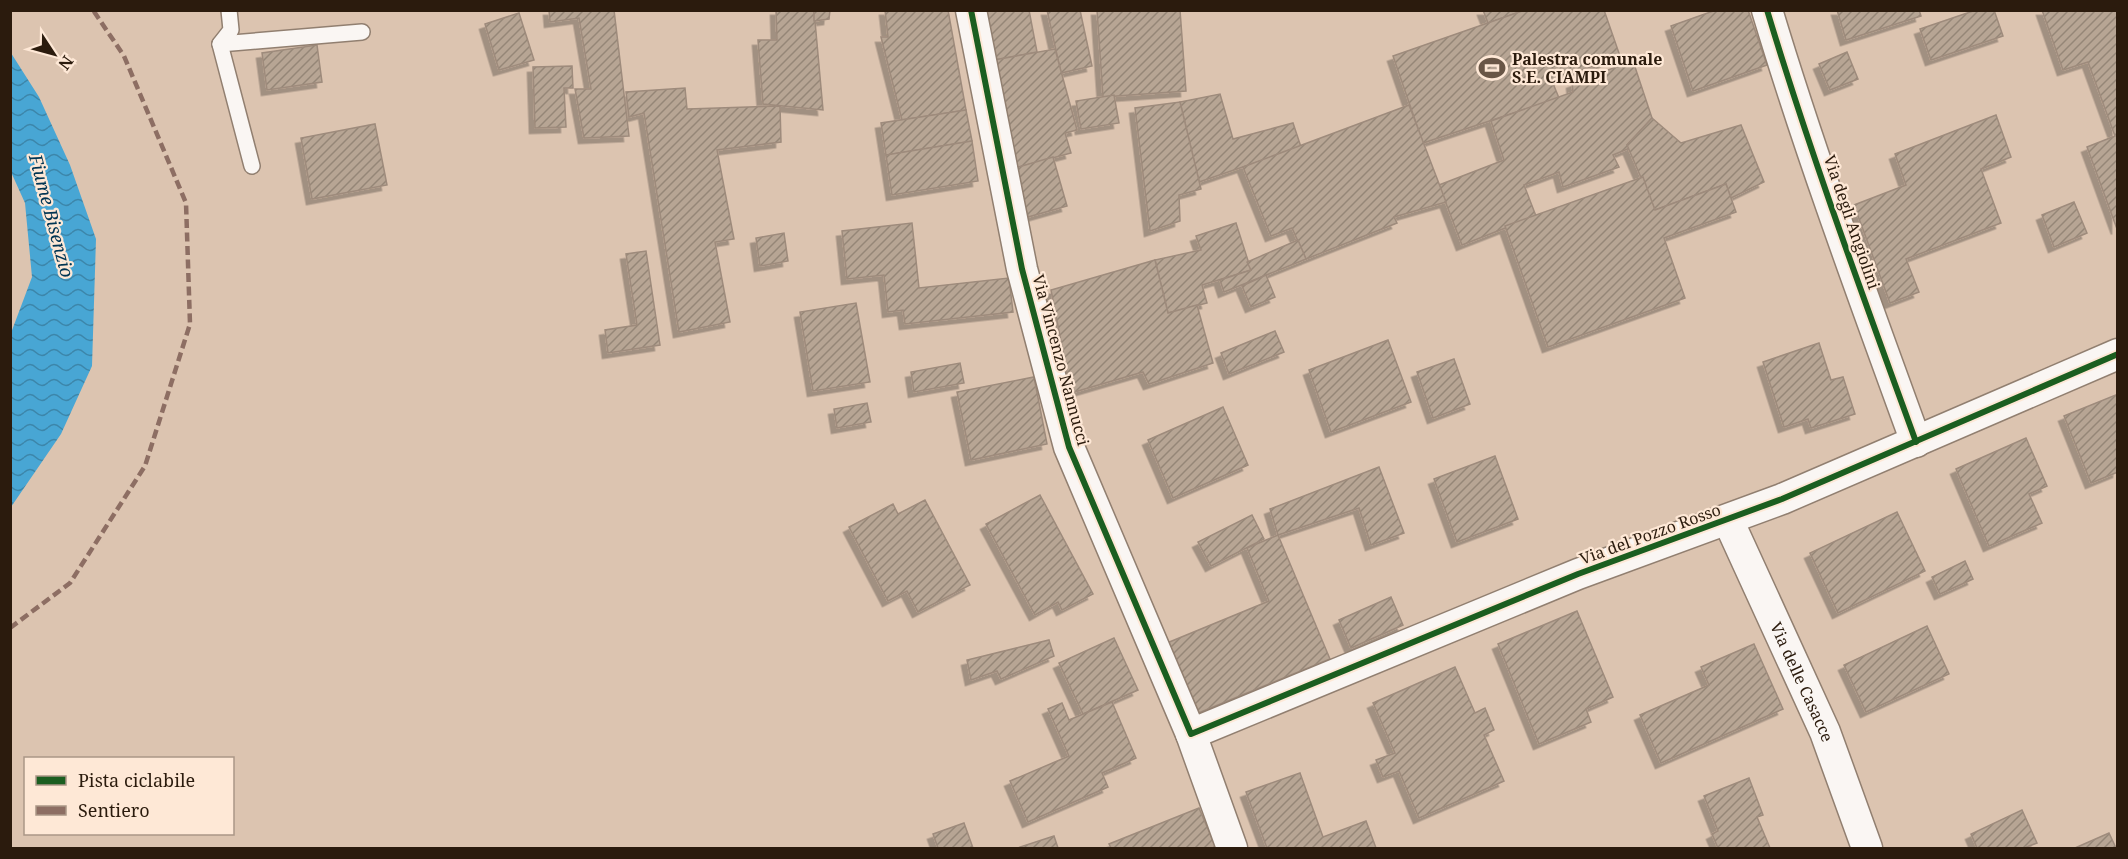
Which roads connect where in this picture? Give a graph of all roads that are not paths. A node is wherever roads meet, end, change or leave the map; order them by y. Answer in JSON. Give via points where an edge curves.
{"nodes":[{"id":1,"x":229,"y":10,"type":"edge"},
{"id":2,"x":971,"y":10,"type":"edge"},
{"id":3,"x":1767,"y":10,"type":"edge"},
{"id":4,"x":362,"y":32,"type":"dead end"},
{"id":5,"x":220,"y":44,"type":"junction"},
{"id":6,"x":252,"y":166,"type":"dead end"},
{"id":7,"x":2118,"y":354,"type":"edge"},
{"id":8,"x":1916,"y":442,"type":"junction"},
{"id":9,"x":1728,"y":520,"type":"junction"},
{"id":10,"x":1191,"y":734,"type":"junction"},
{"id":11,"x":1232,"y":849,"type":"edge"},
{"id":12,"x":1867,"y":849,"type":"edge"}],
"edges":[{"from":1,"to":5,"type":"lane","via":[[231,30]]},
{"from":2,"to":10,"type":"street","name":"Via Vincenzo Nannucci","via":[[1022,269],[1069,447]]},
{"from":3,"to":8,"type":"street","name":"Via degli Angiolini","via":[[1829,204]]},
{"from":4,"to":5,"type":"lane"},
{"from":5,"to":6,"type":"lane"},
{"from":7,"to":8,"type":"street","name":"Via del Pozzo Rosso"},
{"from":8,"to":9,"type":"street","name":"Via del Pozzo Rosso"},
{"from":9,"to":10,"type":"street","name":"Via del Pozzo Rosso","via":[[1578,574]]},
{"from":9,"to":12,"type":"street","name":"Via delle Casacce","via":[[1825,732]]},
{"from":10,"to":11,"type":"street","name":"Via Vincenzo Nannucci"}]}
